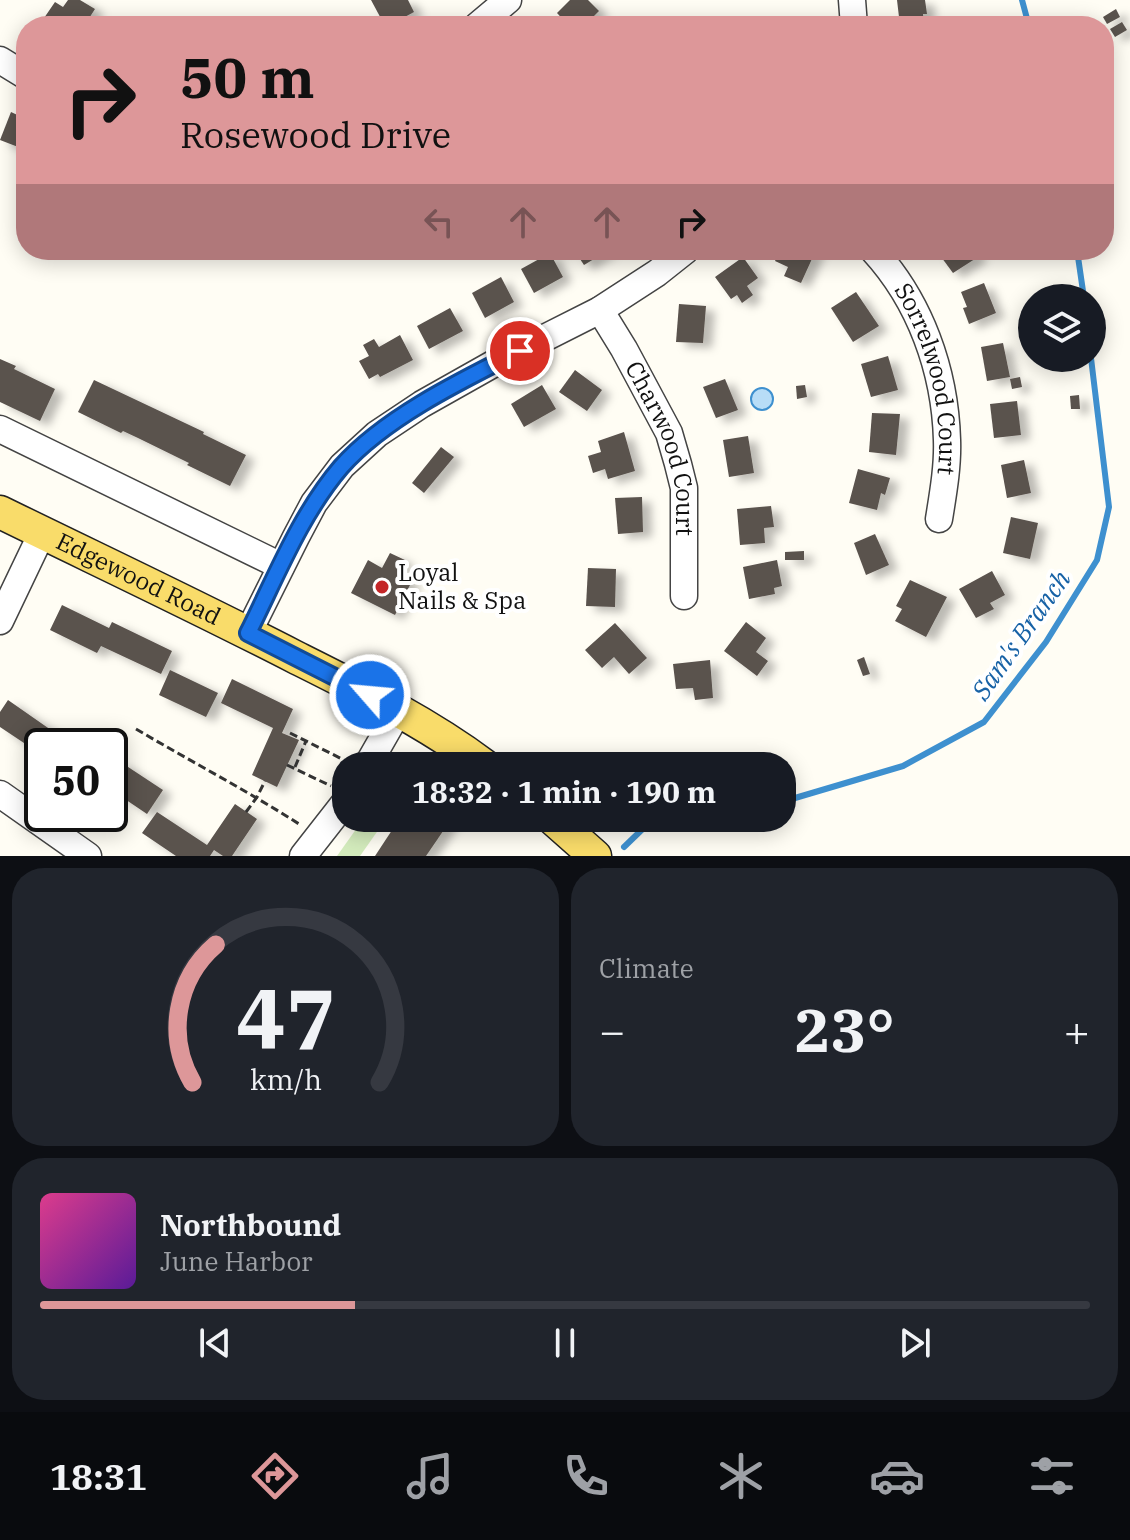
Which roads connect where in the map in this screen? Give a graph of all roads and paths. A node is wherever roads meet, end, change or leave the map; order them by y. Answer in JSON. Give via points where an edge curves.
{"nodes":[{"id":1,"x":508,"y":0,"type":"edge"},
{"id":2,"x":489,"y":16,"type":"edge"},
{"id":3,"x":673,"y":260,"type":"edge"},
{"id":4,"x":881,"y":260,"type":"edge"},
{"id":5,"x":600,"y":310,"type":"junction"},
{"id":6,"x":0,"y":429,"type":"edge"},
{"id":7,"x":0,"y":512,"type":"edge"},
{"id":8,"x":939,"y":519,"type":"dead end"},
{"id":9,"x":42,"y":533,"type":"junction"},
{"id":10,"x":281,"y":566,"type":"junction"},
{"id":11,"x":684,"y":596,"type":"dead end"},
{"id":12,"x":0,"y":621,"type":"edge"},
{"id":13,"x":248,"y":633,"type":"junction"},
{"id":14,"x":399,"y":710,"type":"junction"},
{"id":15,"x":136,"y":729,"type":"dead end"},
{"id":16,"x":290,"y":733,"type":"dead end"},
{"id":17,"x":306,"y":741,"type":"junction"},
{"id":18,"x":366,"y":752,"type":"edge"},
{"id":19,"x":466,"y":752,"type":"edge"},
{"id":20,"x":332,"y":753,"type":"edge"},
{"id":21,"x":287,"y":765,"type":"dead end"},
{"id":22,"x":295,"y":768,"type":"junction"},
{"id":23,"x":265,"y":781,"type":"dead end"},
{"id":24,"x":332,"y":790,"type":"edge"},
{"id":25,"x":0,"y":794,"type":"edge"},
{"id":26,"x":257,"y":797,"type":"junction"},
{"id":27,"x":332,"y":804,"type":"edge"},
{"id":28,"x":246,"y":812,"type":"dead end"},
{"id":29,"x":302,"y":826,"type":"dead end"},
{"id":30,"x":568,"y":832,"type":"edge"},
{"id":31,"x":88,"y":856,"type":"edge"},
{"id":32,"x":303,"y":856,"type":"edge"},
{"id":33,"x":595,"y":856,"type":"edge"}],
"edges":[{"from":1,"to":2,"type":"street"},
{"from":3,"to":5,"type":"street"},
{"from":4,"to":8,"type":"street","name":"Sorrelwood Court","via":[[924,328],[943,398],[947,441]]},
{"from":5,"to":10,"type":"street","via":[[493,364],[377,434],[342,466],[314,503]]},
{"from":5,"to":11,"type":"street","name":"Charwood Court","via":[[652,400],[675,453],[684,488]]},
{"from":6,"to":10,"type":"street"},
{"from":7,"to":9,"type":"main road","name":"Edgewood Road"},
{"from":9,"to":12,"type":"street"},
{"from":9,"to":13,"type":"main road","name":"Edgewood Road"},
{"from":10,"to":13,"type":"street"},
{"from":13,"to":14,"type":"main road","name":"Edgewood Road"},
{"from":14,"to":18,"type":"street"},
{"from":14,"to":19,"type":"main road","name":"Edgewood Road"},
{"from":15,"to":26,"type":"path"},
{"from":16,"to":17,"type":"path"},
{"from":17,"to":20,"type":"path"},
{"from":17,"to":22,"type":"path"},
{"from":21,"to":22,"type":"path"},
{"from":22,"to":24,"type":"path"},
{"from":23,"to":26,"type":"path"},
{"from":25,"to":31,"type":"street"},
{"from":26,"to":28,"type":"path"},
{"from":26,"to":29,"type":"path"},
{"from":27,"to":32,"type":"street"},
{"from":30,"to":33,"type":"main road"}]}
